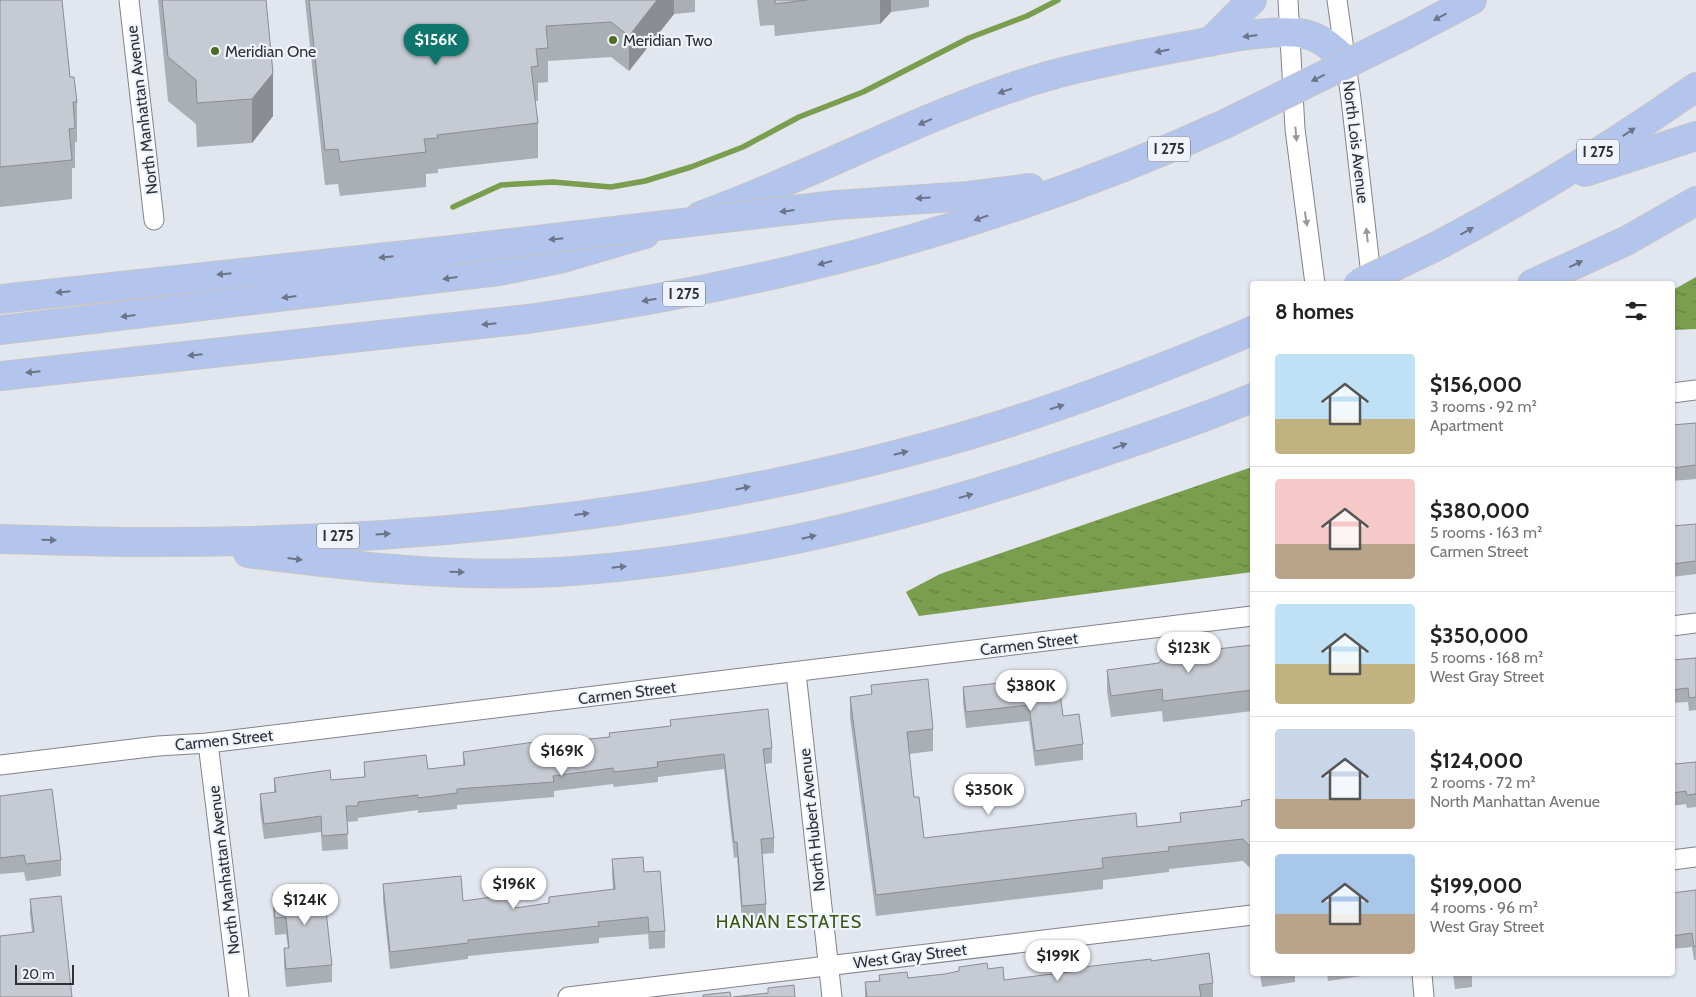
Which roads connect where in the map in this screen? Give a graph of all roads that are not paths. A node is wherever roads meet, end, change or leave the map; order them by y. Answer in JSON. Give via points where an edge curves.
{"nodes":[{"id":1,"x":129,"y":0,"type":"edge"},
{"id":2,"x":1252,"y":0,"type":"edge"},
{"id":3,"x":1288,"y":0,"type":"edge"},
{"id":4,"x":1336,"y":0,"type":"edge"},
{"id":5,"x":1472,"y":0,"type":"edge"},
{"id":6,"x":1290,"y":33,"type":"junction"},
{"id":7,"x":1210,"y":42,"type":"junction"},
{"id":8,"x":1346,"y":61,"type":"junction"},
{"id":9,"x":1696,"y":87,"type":"edge"},
{"id":10,"x":1696,"y":136,"type":"edge"},
{"id":11,"x":1110,"y":173,"type":"junction"},
{"id":12,"x":1696,"y":201,"type":"edge"},
{"id":13,"x":1498,"y":213,"type":"junction"},
{"id":14,"x":154,"y":220,"type":"dead end"},
{"id":15,"x":1315,"y":281,"type":"edge"},
{"id":16,"x":1364,"y":281,"type":"edge"},
{"id":17,"x":1372,"y":281,"type":"edge"},
{"id":18,"x":1539,"y":281,"type":"edge"},
{"id":19,"x":0,"y":298,"type":"edge"},
{"id":20,"x":0,"y":330,"type":"edge"},
{"id":21,"x":1250,"y":332,"type":"edge"},
{"id":22,"x":0,"y":376,"type":"edge"},
{"id":23,"x":1696,"y":390,"type":"edge"},
{"id":24,"x":1675,"y":393,"type":"edge"},
{"id":25,"x":1246,"y":404,"type":"edge"},
{"id":26,"x":0,"y":539,"type":"edge"},
{"id":27,"x":142,"y":542,"type":"junction"},
{"id":28,"x":1250,"y":616,"type":"edge"},
{"id":29,"x":1696,"y":623,"type":"edge"},
{"id":30,"x":1675,"y":626,"type":"edge"},
{"id":31,"x":796,"y":673,"type":"junction"},
{"id":32,"x":208,"y":743,"type":"junction"},
{"id":33,"x":0,"y":765,"type":"edge"},
{"id":34,"x":1696,"y":857,"type":"edge"},
{"id":35,"x":1675,"y":860,"type":"edge"},
{"id":36,"x":1250,"y":915,"type":"edge"},
{"id":37,"x":828,"y":966,"type":"junction"},
{"id":38,"x":1422,"y":976,"type":"edge"},
{"id":39,"x":239,"y":997,"type":"edge"},
{"id":40,"x":568,"y":997,"type":"edge"},
{"id":41,"x":832,"y":997,"type":"edge"},
{"id":42,"x":1424,"y":997,"type":"edge"}],
"edges":[{"from":1,"to":14,"type":"street","name":"North Manhattan Avenue"},
{"from":2,"to":7,"type":"highway"},
{"from":3,"to":6,"type":"street"},
{"from":4,"to":8,"type":"street","name":"North Lois Avenue"},
{"from":5,"to":11,"type":"highway","number":"I 275","one_way":true,"bridge":true,"via":[[1227,123]]},
{"from":6,"to":7,"type":"highway","one_way":true},
{"from":6,"to":8,"type":"highway","via":[[1322,40]]},
{"from":6,"to":15,"type":"street","one_way":true,"via":[[1299,162]]},
{"from":7,"to":20,"type":"highway","one_way":true,"via":[[1047,76],[940,116],[797,179],[726,206],[615,244],[558,259],[434,280]]},
{"from":17,"to":8,"type":"street","name":"North Lois Avenue","one_way":true},
{"from":13,"to":9,"type":"highway","number":"I 275","one_way":true},
{"from":10,"to":13,"type":"highway","via":[[1579,174]]},
{"from":11,"to":19,"type":"highway","one_way":true,"bridge":true,"via":[[1008,192],[836,205]]},
{"from":11,"to":22,"type":"highway","number":"I 275","one_way":true,"via":[[962,224],[824,263],[651,300],[528,319]]},
{"from":18,"to":12,"type":"highway","one_way":true,"via":[[1626,241]]},
{"from":16,"to":13,"type":"highway","number":"I 275","one_way":true,"bridge":true},
{"from":27,"to":21,"type":"highway","number":"I 275","one_way":true,"via":[[271,540],[452,528],[601,512],[715,494],[821,473],[944,442],[1064,405]]},
{"from":23,"to":24,"type":"street"},
{"from":27,"to":25,"type":"highway","one_way":true,"via":[[417,571],[504,573],[609,568],[715,556],[838,531],[937,504]]},
{"from":26,"to":27,"type":"highway","number":"I 275","one_way":true},
{"from":28,"to":31,"type":"street","name":"Carmen Street"},
{"from":29,"to":30,"type":"street"},
{"from":31,"to":32,"type":"street","name":"Carmen Street"},
{"from":31,"to":37,"type":"street","name":"North Hubert Avenue"},
{"from":32,"to":33,"type":"street","name":"Carmen Street"},
{"from":32,"to":39,"type":"street","name":"North Manhattan Avenue"},
{"from":34,"to":35,"type":"street"},
{"from":36,"to":37,"type":"street","name":"West Gray Street"},
{"from":37,"to":40,"type":"street","name":"West Gray Street"},
{"from":37,"to":41,"type":"street","name":"North Hubert Avenue"},
{"from":38,"to":42,"type":"street"}]}
